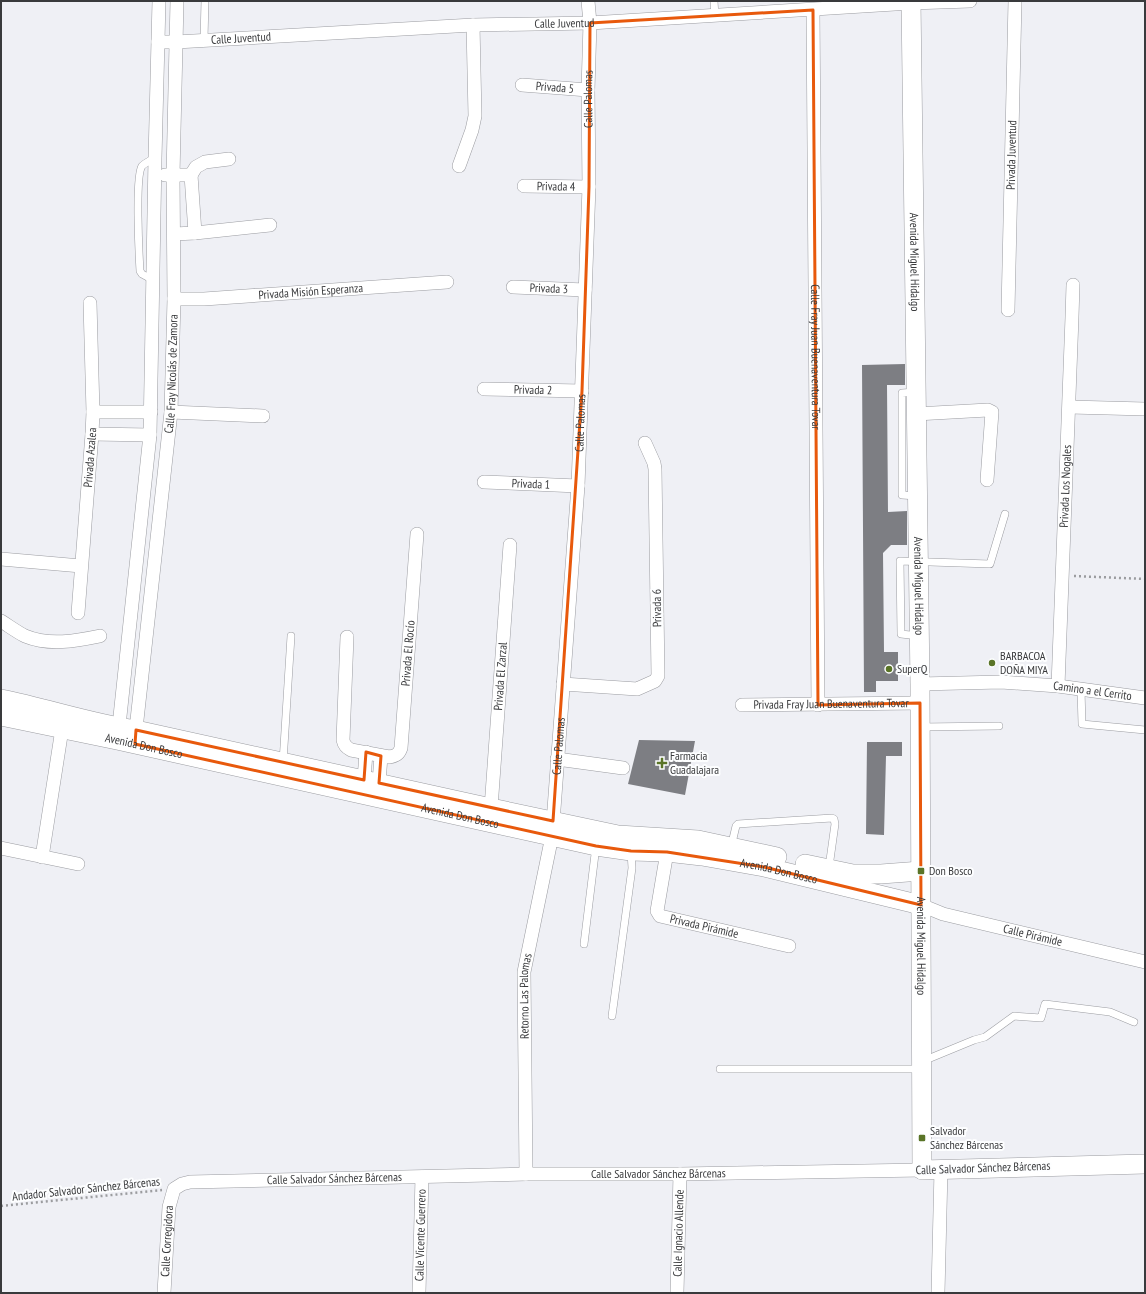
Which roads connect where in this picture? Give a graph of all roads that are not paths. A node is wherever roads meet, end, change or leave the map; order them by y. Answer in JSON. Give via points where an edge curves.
{"nodes":[{"id":1,"x":159,"y":1,"type":"edge"},
{"id":2,"x":177,"y":1,"type":"edge"},
{"id":3,"x":205,"y":1,"type":"edge"},
{"id":4,"x":588,"y":1,"type":"edge"},
{"id":5,"x":714,"y":1,"type":"edge"},
{"id":6,"x":970,"y":1,"type":"edge"},
{"id":7,"x":1015,"y":1,"type":"edge"},
{"id":8,"x":911,"y":2,"type":"edge"},
{"id":9,"x":813,"y":10,"type":"junction"},
{"id":10,"x":715,"y":16,"type":"junction"},
{"id":11,"x":590,"y":23,"type":"junction"},
{"id":12,"x":473,"y":25,"type":"junction"},
{"id":13,"x":204,"y":39,"type":"junction"},
{"id":14,"x":158,"y":42,"type":"junction"},
{"id":15,"x":176,"y":42,"type":"junction"},
{"id":16,"x":522,"y":85,"type":"dead end"},
{"id":17,"x":588,"y":90,"type":"junction"},
{"id":18,"x":155,"y":158,"type":"junction"},
{"id":19,"x":230,"y":159,"type":"dead end"},
{"id":20,"x":460,"y":166,"type":"dead end"},
{"id":21,"x":155,"y":174,"type":"junction"},
{"id":22,"x":173,"y":175,"type":"junction"},
{"id":23,"x":191,"y":175,"type":"junction"},
{"id":24,"x":524,"y":186,"type":"dead end"},
{"id":25,"x":589,"y":187,"type":"junction"},
{"id":26,"x":270,"y":225,"type":"dead end"},
{"id":27,"x":195,"y":233,"type":"junction"},
{"id":28,"x":174,"y":234,"type":"junction"},
{"id":29,"x":153,"y":280,"type":"junction"},
{"id":30,"x":447,"y":282,"type":"dead end"},
{"id":31,"x":1073,"y":285,"type":"dead end"},
{"id":32,"x":513,"y":287,"type":"dead end"},
{"id":33,"x":585,"y":290,"type":"junction"},
{"id":34,"x":174,"y":299,"type":"junction"},
{"id":35,"x":90,"y":303,"type":"dead end"},
{"id":36,"x":1008,"y":310,"type":"dead end"},
{"id":37,"x":172,"y":384,"type":"junction"},
{"id":38,"x":151,"y":385,"type":"junction"},
{"id":39,"x":484,"y":389,"type":"dead end"},
{"id":40,"x":582,"y":391,"type":"junction"},
{"id":41,"x":916,"y":392,"type":"junction"},
{"id":42,"x":1070,"y":407,"type":"junction"},
{"id":43,"x":1145,"y":409,"type":"edge"},
{"id":44,"x":93,"y":412,"type":"junction"},
{"id":45,"x":151,"y":412,"type":"junction"},
{"id":46,"x":171,"y":412,"type":"junction"},
{"id":47,"x":916,"y":414,"type":"junction"},
{"id":48,"x":264,"y":416,"type":"dead end"},
{"id":49,"x":92,"y":434,"type":"junction"},
{"id":50,"x":150,"y":434,"type":"junction"},
{"id":51,"x":645,"y":443,"type":"dead end"},
{"id":52,"x":988,"y":480,"type":"dead end"},
{"id":53,"x":484,"y":482,"type":"dead end"},
{"id":54,"x":578,"y":486,"type":"junction"},
{"id":55,"x":917,"y":496,"type":"junction"},
{"id":56,"x":1005,"y":514,"type":"dead end"},
{"id":57,"x":417,"y":534,"type":"dead end"},
{"id":58,"x":510,"y":545,"type":"dead end"},
{"id":59,"x":1,"y":559,"type":"edge"},
{"id":60,"x":918,"y":562,"type":"junction"},
{"id":61,"x":81,"y":566,"type":"junction"},
{"id":62,"x":78,"y":612,"type":"dead end"},
{"id":63,"x":1,"y":620,"type":"edge"},
{"id":64,"x":100,"y":636,"type":"dead end"},
{"id":65,"x":291,"y":636,"type":"dead end"},
{"id":66,"x":347,"y":637,"type":"dead end"},
{"id":67,"x":563,"y":684,"type":"junction"},
{"id":68,"x":920,"y":684,"type":"junction"},
{"id":69,"x":1058,"y":686,"type":"junction"},
{"id":70,"x":1081,"y":690,"type":"junction"},
{"id":71,"x":1145,"y":698,"type":"edge"},
{"id":72,"x":1,"y":699,"type":"edge"},
{"id":73,"x":920,"y":703,"type":"junction"},
{"id":74,"x":742,"y":705,"type":"dead end"},
{"id":75,"x":818,"y":705,"type":"junction"},
{"id":76,"x":1,"y":716,"type":"edge"},
{"id":77,"x":999,"y":726,"type":"dead end"},
{"id":78,"x":920,"y":727,"type":"junction"},
{"id":79,"x":62,"y":728,"type":"junction"},
{"id":80,"x":1145,"y":730,"type":"edge"},
{"id":81,"x":127,"y":735,"type":"junction"},
{"id":82,"x":366,"y":752,"type":"junction"},
{"id":83,"x":381,"y":756,"type":"junction"},
{"id":84,"x":557,"y":759,"type":"junction"},
{"id":85,"x":283,"y":762,"type":"junction"},
{"id":86,"x":623,"y":768,"type":"dead end"},
{"id":87,"x":371,"y":781,"type":"junction"},
{"id":88,"x":491,"y":808,"type":"junction"},
{"id":89,"x":552,"y":829,"type":"junction"},
{"id":90,"x":596,"y":846,"type":"junction"},
{"id":91,"x":731,"y":847,"type":"junction"},
{"id":92,"x":1,"y":848,"type":"edge"},
{"id":93,"x":631,"y":851,"type":"junction"},
{"id":94,"x":667,"y":852,"type":"junction"},
{"id":95,"x":42,"y":856,"type":"junction"},
{"id":96,"x":78,"y":864,"type":"dead end"},
{"id":97,"x":829,"y":869,"type":"junction"},
{"id":98,"x":921,"y":871,"type":"junction"},
{"id":99,"x":921,"y":905,"type":"junction"},
{"id":100,"x":584,"y":944,"type":"dead end"},
{"id":101,"x":789,"y":946,"type":"dead end"},
{"id":102,"x":1145,"y":962,"type":"edge"},
{"id":103,"x":612,"y":1016,"type":"dead end"},
{"id":104,"x":1134,"y":1022,"type":"dead end"},
{"id":105,"x":921,"y":1065,"type":"junction"},
{"id":106,"x":720,"y":1069,"type":"dead end"},
{"id":107,"x":1145,"y":1164,"type":"edge"},
{"id":108,"x":922,"y":1170,"type":"junction"},
{"id":109,"x":941,"y":1170,"type":"junction"},
{"id":110,"x":526,"y":1174,"type":"junction"},
{"id":111,"x":680,"y":1174,"type":"junction"},
{"id":112,"x":422,"y":1177,"type":"junction"},
{"id":113,"x":174,"y":1189,"type":"joint"},
{"id":114,"x":164,"y":1293,"type":"edge"},
{"id":115,"x":419,"y":1293,"type":"edge"},
{"id":116,"x":677,"y":1293,"type":"edge"},
{"id":117,"x":938,"y":1293,"type":"edge"}],
"edges":[{"from":1,"to":14,"type":"street","name":"Calle Fray Nicolás de Zamora"},
{"from":2,"to":15,"type":"street","name":"Calle Fray Nicolás de Zamora"},
{"from":3,"to":13,"type":"lane"},
{"from":4,"to":11,"type":"street","name":"Calle Palomas"},
{"from":5,"to":10,"type":"lane"},
{"from":6,"to":8,"type":"street","name":"Calle Juventud"},
{"from":7,"to":36,"type":"street","name":"Privada Juventud"},
{"from":8,"to":9,"type":"street","name":"Calle Juventud"},
{"from":8,"to":41,"type":"street","name":"Avenida Miguel Hidalgo"},
{"from":9,"to":10,"type":"street","name":"Calle Juventud"},
{"from":9,"to":75,"type":"street","name":"Calle Fray Juan Buenaventura Tovar"},
{"from":10,"to":11,"type":"street","name":"Calle Juventud"},
{"from":11,"to":12,"type":"street","name":"Calle Juventud"},
{"from":11,"to":17,"type":"street","name":"Calle Palomas"},
{"from":12,"to":13,"type":"street","name":"Calle Juventud"},
{"from":12,"to":20,"type":"street","via":[[475,116]]},
{"from":13,"to":15,"type":"street","name":"Calle Juventud"},
{"from":14,"to":15,"type":"street","name":"Calle Juventud"},
{"from":14,"to":18,"type":"street","name":"Calle Fray Nicolás de Zamora"},
{"from":15,"to":22,"type":"street","name":"Calle Fray Nicolás de Zamora"},
{"from":16,"to":17,"type":"street","name":"Privada 5"},
{"from":17,"to":25,"type":"street","name":"Calle Palomas"},
{"from":18,"to":21,"type":"street","name":"Calle Fray Nicolás de Zamora"},
{"from":18,"to":29,"type":"lane","via":[[142,166],[139,174],[138,209],[140,271]]},
{"from":19,"to":23,"type":"street","via":[[205,162],[196,167]]},
{"from":21,"to":22,"type":"street"},
{"from":21,"to":29,"type":"street","name":"Calle Fray Nicolás de Zamora"},
{"from":22,"to":23,"type":"street"},
{"from":22,"to":28,"type":"street","name":"Calle Fray Nicolás de Zamora"},
{"from":23,"to":27,"type":"street"},
{"from":24,"to":25,"type":"street","name":"Privada 4"},
{"from":25,"to":33,"type":"street","name":"Calle Palomas"},
{"from":26,"to":27,"type":"street"},
{"from":27,"to":28,"type":"street"},
{"from":28,"to":34,"type":"street","name":"Calle Fray Nicolás de Zamora"},
{"from":29,"to":38,"type":"street","name":"Calle Fray Nicolás de Zamora"},
{"from":30,"to":34,"type":"street","name":"Privada Misión Esperanza"},
{"from":31,"to":42,"type":"street","name":"Privada Los Nogales"},
{"from":32,"to":33,"type":"street","name":"Privada 3"},
{"from":33,"to":40,"type":"street","name":"Calle Palomas"},
{"from":34,"to":37,"type":"street","name":"Calle Fray Nicolás de Zamora"},
{"from":35,"to":44,"type":"street","name":"Privada Azalea"},
{"from":37,"to":38,"type":"street"},
{"from":37,"to":46,"type":"street","name":"Calle Fray Nicolás de Zamora"},
{"from":38,"to":45,"type":"street","name":"Calle Fray Nicolás de Zamora"},
{"from":39,"to":40,"type":"street","name":"Privada 2"},
{"from":40,"to":54,"type":"street","name":"Calle Palomas"},
{"from":41,"to":47,"type":"street","name":"Avenida Miguel Hidalgo"},
{"from":41,"to":55,"type":"lane","via":[[902,393],[902,495]]},
{"from":42,"to":43,"type":"street"},
{"from":42,"to":69,"type":"street","name":"Privada Los Nogales"},
{"from":44,"to":45,"type":"street"},
{"from":44,"to":49,"type":"street","name":"Privada Azalea"},
{"from":45,"to":50,"type":"street","name":"Calle Fray Nicolás de Zamora"},
{"from":46,"to":48,"type":"street"},
{"from":46,"to":81,"type":"street","name":"Calle Fray Nicolás de Zamora"},
{"from":47,"to":52,"type":"street","via":[[988,410],[992,412]]},
{"from":47,"to":55,"type":"street","name":"Avenida Miguel Hidalgo"},
{"from":49,"to":50,"type":"street"},
{"from":49,"to":61,"type":"street","name":"Privada Azalea"},
{"from":50,"to":81,"type":"street","name":"Calle Fray Nicolás de Zamora"},
{"from":51,"to":67,"type":"street","name":"Privada 6","via":[[655,469],[658,676],[655,681],[637,689]]},
{"from":53,"to":54,"type":"street","name":"Privada 1"},
{"from":54,"to":67,"type":"street","name":"Calle Palomas"},
{"from":55,"to":60,"type":"street","name":"Avenida Miguel Hidalgo"},
{"from":56,"to":60,"type":"lane","via":[[990,564]]},
{"from":57,"to":83,"type":"street","name":"Privada El Rocío","via":[[401,748],[395,756]]},
{"from":58,"to":88,"type":"street","name":"Privada El Zarzal"},
{"from":59,"to":61,"type":"street"},
{"from":60,"to":68,"type":"street","name":"Avenida Miguel Hidalgo"},
{"from":61,"to":62,"type":"street","name":"Privada Azalea"},
{"from":63,"to":64,"type":"street","via":[[36,640],[66,642]]},
{"from":65,"to":85,"type":"lane"},
{"from":66,"to":82,"type":"street","name":"Privada El Rocío","via":[[343,740],[347,748]]},
{"from":67,"to":84,"type":"street","name":"Calle Palomas"},
{"from":68,"to":69,"type":"street","name":"Camino a el Cerrito","via":[[1001,682]]},
{"from":68,"to":73,"type":"street","name":"Avenida Miguel Hidalgo"},
{"from":69,"to":70,"type":"street","name":"Camino a el Cerrito"},
{"from":70,"to":71,"type":"street","name":"Camino a el Cerrito"},
{"from":70,"to":80,"type":"lane","via":[[1082,724]]},
{"from":72,"to":81,"type":"street","name":"Avenida Don Bosco","via":[[34,706]]},
{"from":73,"to":75,"type":"street","name":"Privada Fray Juan Buenaventura Tovar"},
{"from":73,"to":78,"type":"street","name":"Avenida Miguel Hidalgo"},
{"from":74,"to":75,"type":"street","name":"Privada Fray Juan Buenaventura Tovar"},
{"from":76,"to":79,"type":"street","name":"Avenida Don Bosco"},
{"from":77,"to":78,"type":"lane"},
{"from":78,"to":98,"type":"street","name":"Avenida Miguel Hidalgo"},
{"from":79,"to":81,"type":"street","name":"Avenida Don Bosco"},
{"from":79,"to":95,"type":"street"},
{"from":81,"to":85,"type":"street","name":"Avenida Don Bosco"},
{"from":81,"to":89,"type":"street","name":"Avenida Don Bosco"},
{"from":82,"to":83,"type":"street","name":"Privada El Rocío"},
{"from":82,"to":87,"type":"street"},
{"from":83,"to":87,"type":"street"},
{"from":84,"to":86,"type":"street"},
{"from":84,"to":89,"type":"street","name":"Calle Palomas"},
{"from":85,"to":87,"type":"street","name":"Avenida Don Bosco"},
{"from":87,"to":88,"type":"street","name":"Avenida Don Bosco"},
{"from":88,"to":89,"type":"street","name":"Avenida Don Bosco"},
{"from":89,"to":90,"type":"street","name":"Avenida Don Bosco"},
{"from":89,"to":91,"type":"street","name":"Avenida Don Bosco","via":[[698,840]]},
{"from":89,"to":110,"type":"street","name":"Retorno Las Palomas","via":[[524,972]]},
{"from":90,"to":93,"type":"street","name":"Avenida Don Bosco"},
{"from":90,"to":100,"type":"lane"},
{"from":91,"to":97,"type":"street","name":"Avenida Don Bosco"},
{"from":91,"to":97,"type":"lane","via":[[738,824],[832,818],[835,824]]},
{"from":92,"to":95,"type":"street"},
{"from":93,"to":94,"type":"street","name":"Avenida Don Bosco"},
{"from":93,"to":103,"type":"lane","via":[[632,868]]},
{"from":94,"to":99,"type":"street","name":"Avenida Don Bosco","via":[[764,867]]},
{"from":94,"to":101,"type":"street","name":"Privada Pirámide","via":[[657,910],[660,916]]},
{"from":95,"to":96,"type":"street"},
{"from":97,"to":98,"type":"street","name":"Avenida Don Bosco","via":[[853,874]]},
{"from":98,"to":99,"type":"street","name":"Avenida Miguel Hidalgo"},
{"from":99,"to":102,"type":"street","name":"Calle Pirámide","via":[[944,914]]},
{"from":99,"to":105,"type":"street","name":"Avenida Miguel Hidalgo"},
{"from":104,"to":105,"type":"lane","via":[[1110,1012],[1045,1004],[1041,1018],[1014,1016],[985,1036]]},
{"from":105,"to":106,"type":"lane"},
{"from":105,"to":108,"type":"street","name":"Avenida Miguel Hidalgo"},
{"from":107,"to":109,"type":"street","name":"Calle Salvador Sánchez Bárcenas"},
{"from":108,"to":109,"type":"street","name":"Calle Salvador Sánchez Bárcenas"},
{"from":108,"to":111,"type":"street","name":"Calle Salvador Sánchez Bárcenas"},
{"from":109,"to":117,"type":"street"},
{"from":110,"to":111,"type":"street","name":"Calle Salvador Sánchez Bárcenas"},
{"from":110,"to":112,"type":"street","name":"Calle Salvador Sánchez Bárcenas"},
{"from":111,"to":116,"type":"street","name":"Calle Ignacio Allende"},
{"from":112,"to":113,"type":"street","name":"Calle Salvador Sánchez Bárcenas","via":[[190,1182]]},
{"from":112,"to":115,"type":"street","name":"Calle Vicente Guerrero"},
{"from":113,"to":114,"type":"street","name":"Calle Corregidora","via":[[169,1207]]}]}
